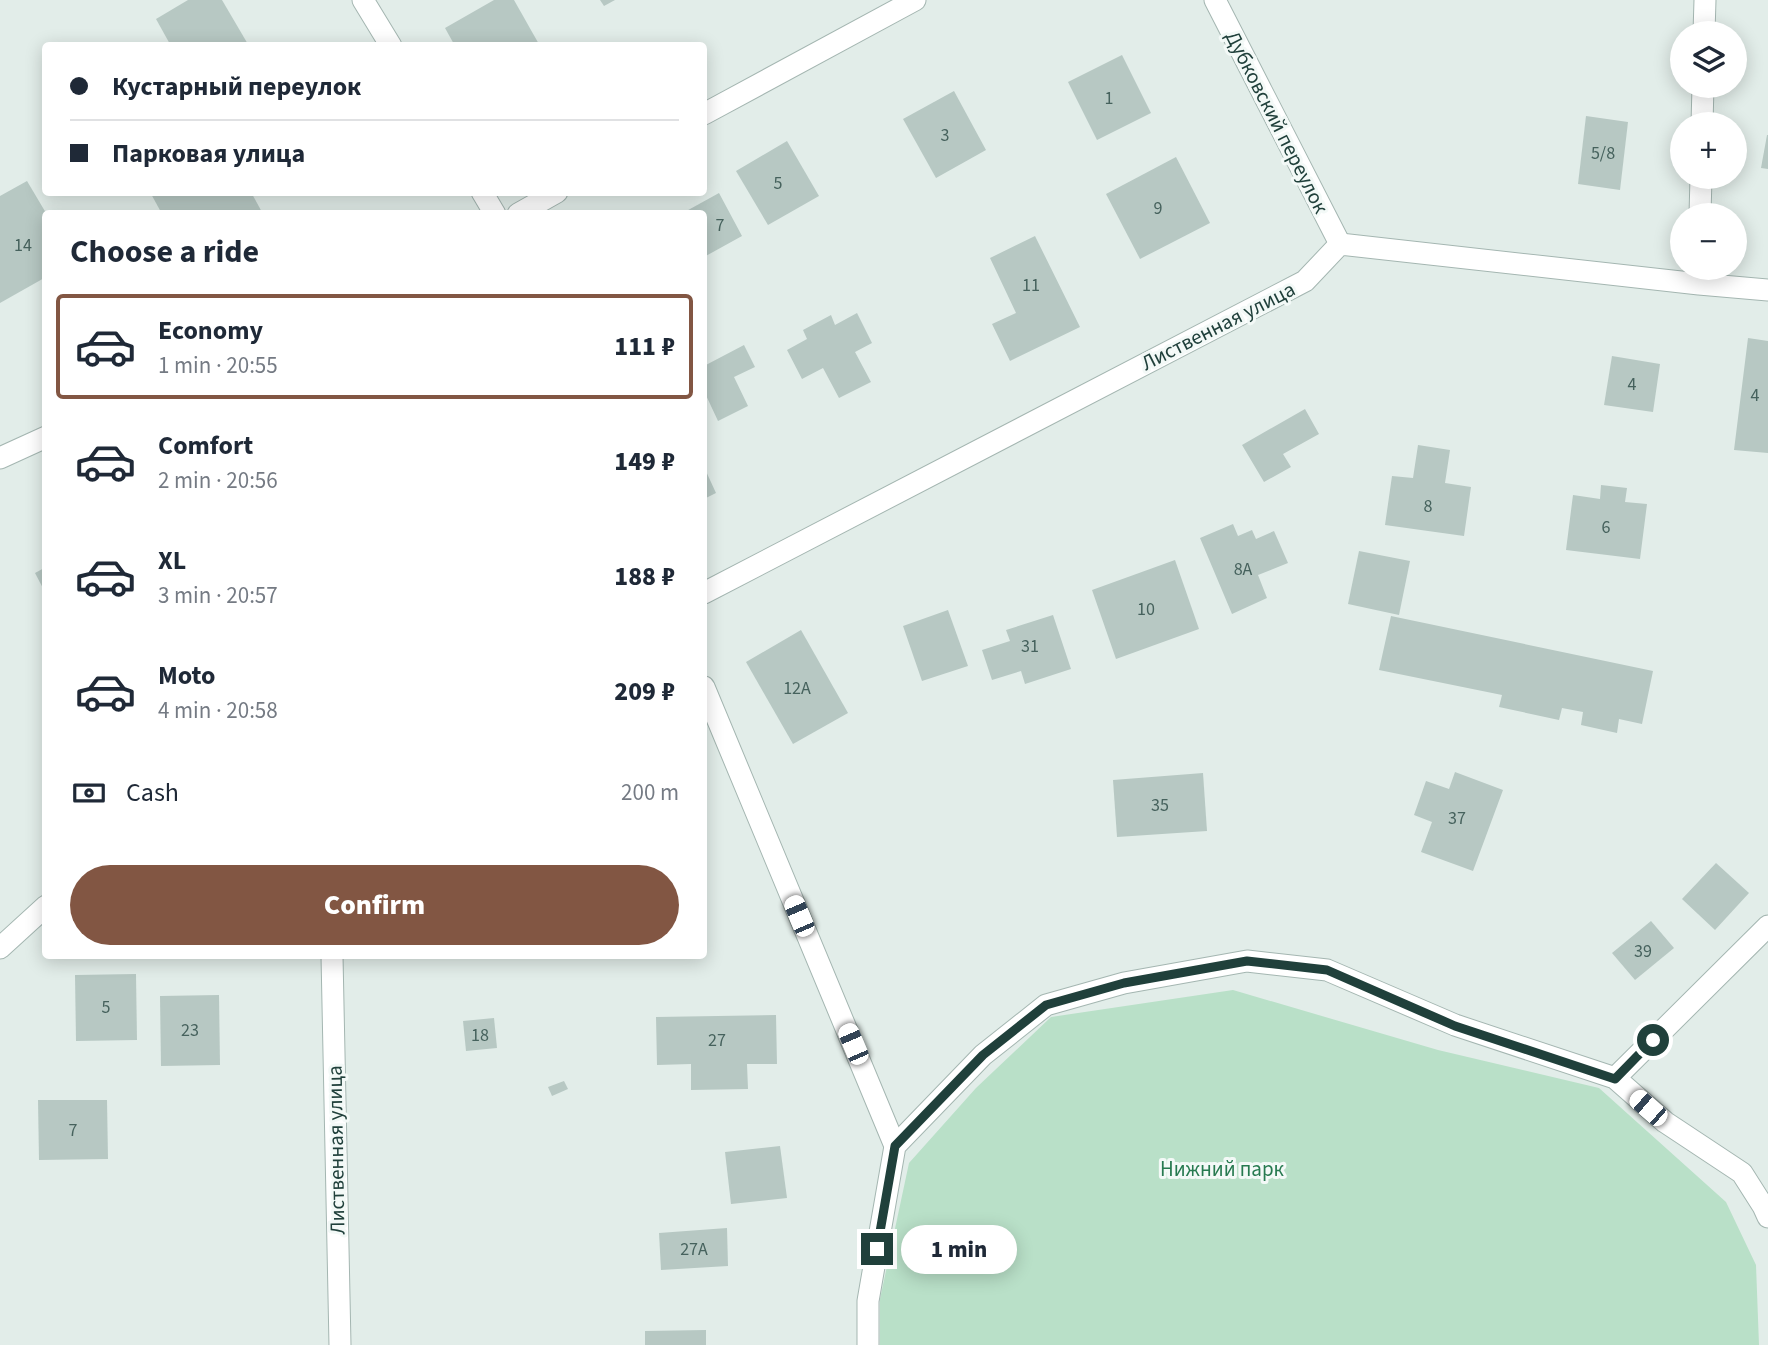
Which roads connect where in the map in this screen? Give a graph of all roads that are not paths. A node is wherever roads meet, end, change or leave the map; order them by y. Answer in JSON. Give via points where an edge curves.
{"nodes":[{"id":1,"x":363,"y":0,"type":"edge"},
{"id":2,"x":915,"y":0,"type":"edge"},
{"id":3,"x":1214,"y":0,"type":"edge"},
{"id":4,"x":1705,"y":0,"type":"edge"},
{"id":5,"x":1704,"y":21,"type":"edge"},
{"id":6,"x":389,"y":42,"type":"edge"},
{"id":7,"x":707,"y":112,"type":"edge"},
{"id":8,"x":550,"y":196,"type":"edge"},
{"id":9,"x":525,"y":210,"type":"edge"},
{"id":10,"x":1340,"y":244,"type":"junction"},
{"id":11,"x":1670,"y":273,"type":"edge"},
{"id":12,"x":1719,"y":280,"type":"edge"},
{"id":13,"x":1768,"y":290,"type":"edge"},
{"id":14,"x":42,"y":438,"type":"edge"},
{"id":15,"x":0,"y":458,"type":"edge"},
{"id":16,"x":707,"y":591,"type":"edge"},
{"id":17,"x":707,"y":694,"type":"edge"},
{"id":18,"x":42,"y":910,"type":"edge"},
{"id":19,"x":1768,"y":926,"type":"edge"},
{"id":20,"x":0,"y":948,"type":"edge"},
{"id":21,"x":332,"y":959,"type":"edge"},
{"id":22,"x":1615,"y":1079,"type":"junction"},
{"id":23,"x":895,"y":1146,"type":"junction"},
{"id":24,"x":1768,"y":1217,"type":"edge"},
{"id":25,"x":340,"y":1345,"type":"edge"},
{"id":26,"x":868,"y":1345,"type":"edge"}],
"edges":[{"from":1,"to":6,"type":"street"},
{"from":2,"to":7,"type":"street"},
{"from":3,"to":10,"type":"street","name":"Дубковский переулок"},
{"from":4,"to":5,"type":"street"},
{"from":8,"to":9,"type":"street"},
{"from":10,"to":11,"type":"street"},
{"from":10,"to":16,"type":"street","name":"Лиственная улица","via":[[1305,281]]},
{"from":12,"to":13,"type":"street"},
{"from":14,"to":15,"type":"street"},
{"from":17,"to":23,"type":"street"},
{"from":18,"to":20,"type":"street"},
{"from":19,"to":22,"type":"street"},
{"from":21,"to":25,"type":"street","name":"Лиственная улица"},
{"from":22,"to":23,"type":"street","via":[[1455,1026],[1327,970],[1247,961],[1124,983],[1046,1005],[983,1055]]},
{"from":22,"to":24,"type":"street","via":[[1665,1122],[1742,1173]]},
{"from":23,"to":26,"type":"street","via":[[868,1301]]}]}
